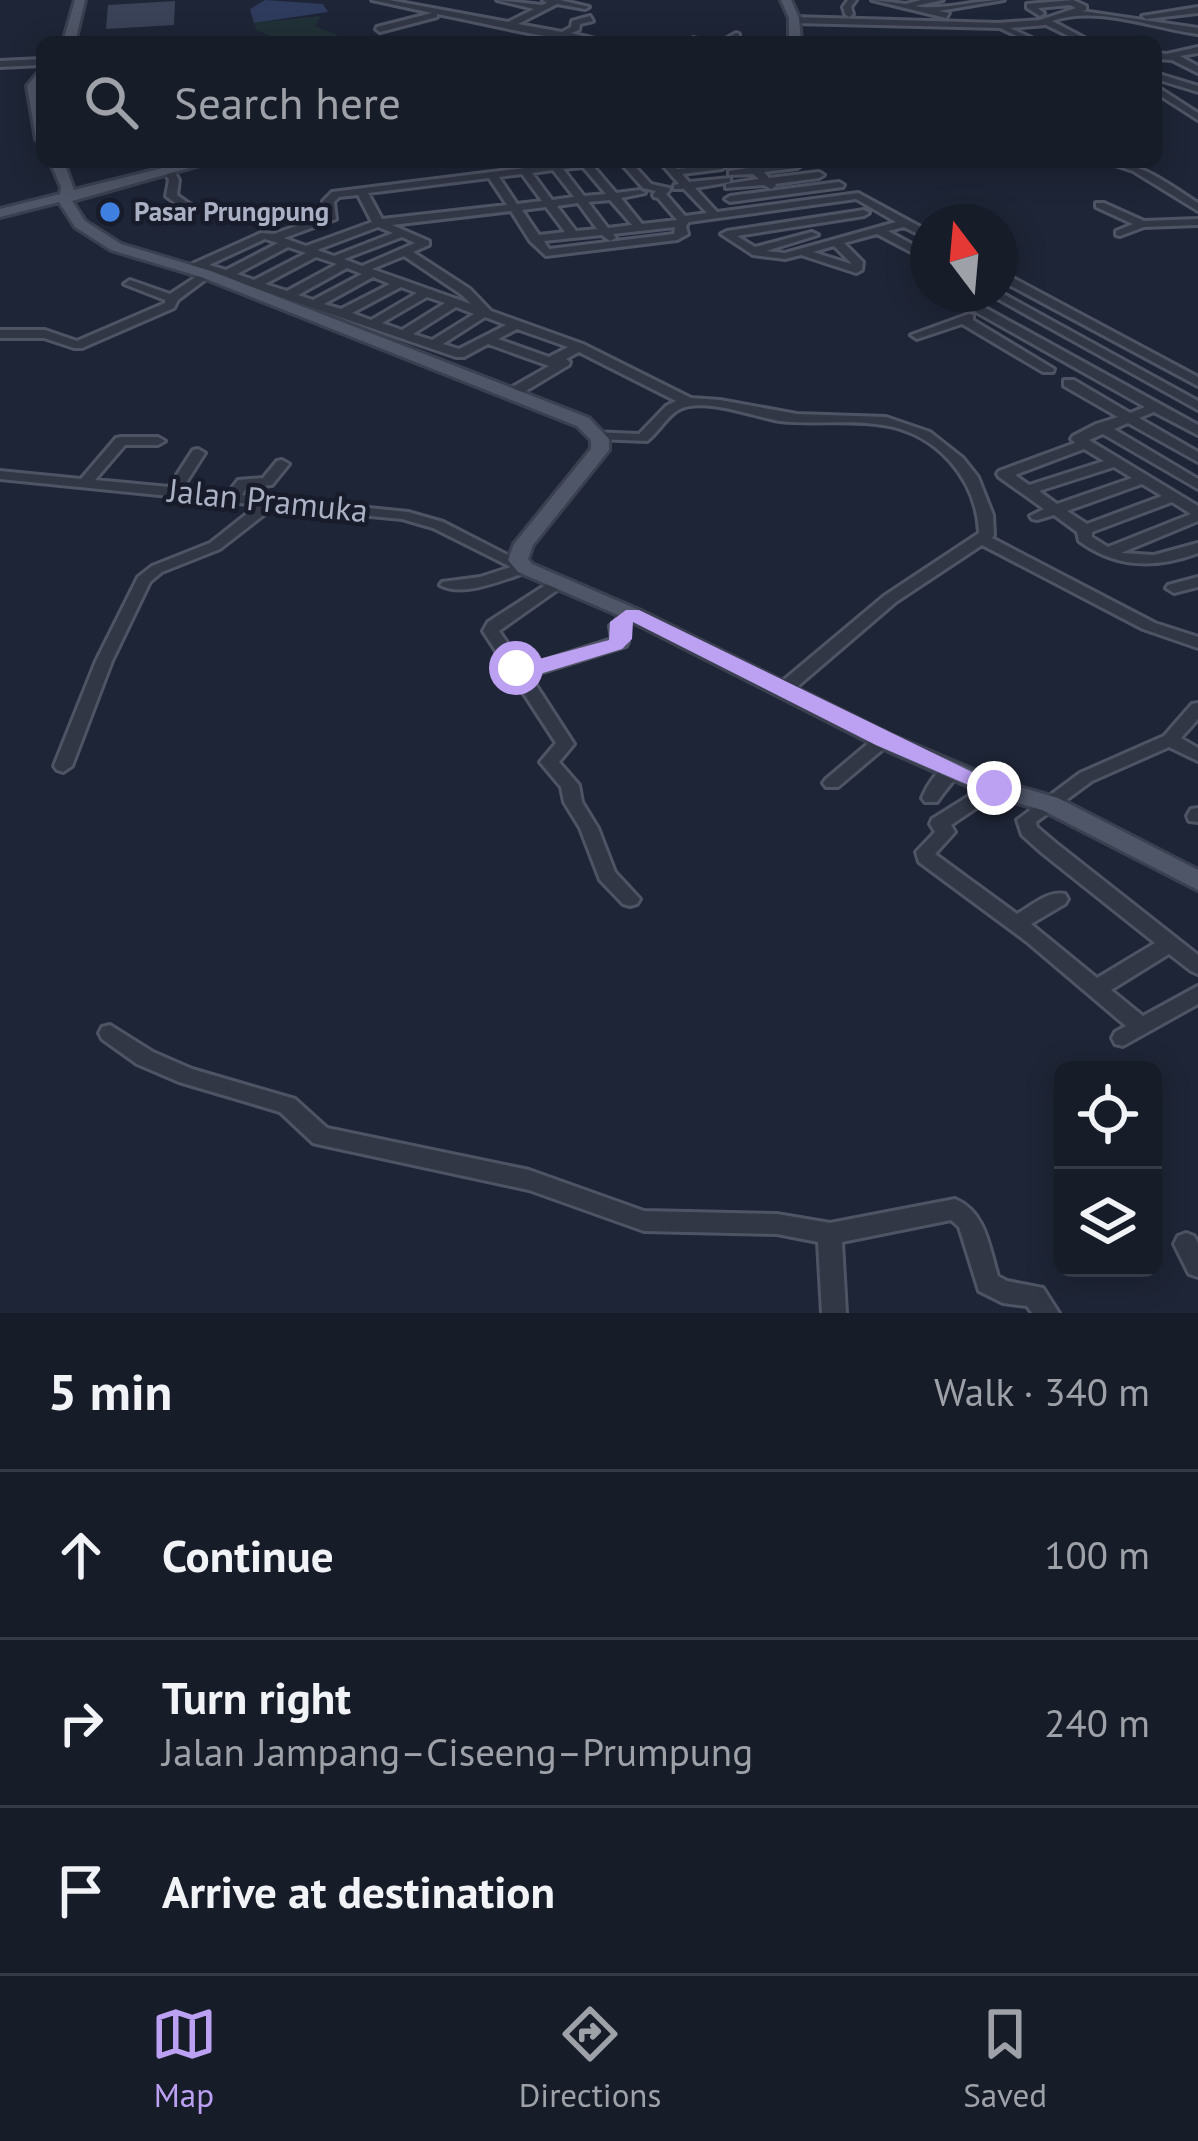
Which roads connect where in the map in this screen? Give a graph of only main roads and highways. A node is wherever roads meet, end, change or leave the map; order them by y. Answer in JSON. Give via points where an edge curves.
{"nodes":[{"id":1,"x":80,"y":0,"type":"edge"},
{"id":2,"x":786,"y":0,"type":"edge"},
{"id":3,"x":71,"y":36,"type":"edge"},
{"id":4,"x":795,"y":36,"type":"edge"},
{"id":5,"x":59,"y":168,"type":"edge"},
{"id":6,"x":180,"y":168,"type":"edge"},
{"id":7,"x":67,"y":196,"type":"junction"},
{"id":8,"x":0,"y":213,"type":"edge"},
{"id":9,"x":1198,"y":881,"type":"edge"}],
"edges":[{"from":1,"to":3,"type":"main road"},
{"from":2,"to":4,"type":"main road"},
{"from":5,"to":7,"type":"main road"},
{"from":6,"to":7,"type":"main road"},
{"from":7,"to":8,"type":"main road"},
{"from":7,"to":9,"type":"main road","via":[[92,233],[132,253],[206,271],[572,416],[596,435],[600,450],[524,544],[518,560],[525,568],[883,740],[1050,804]]}]}
